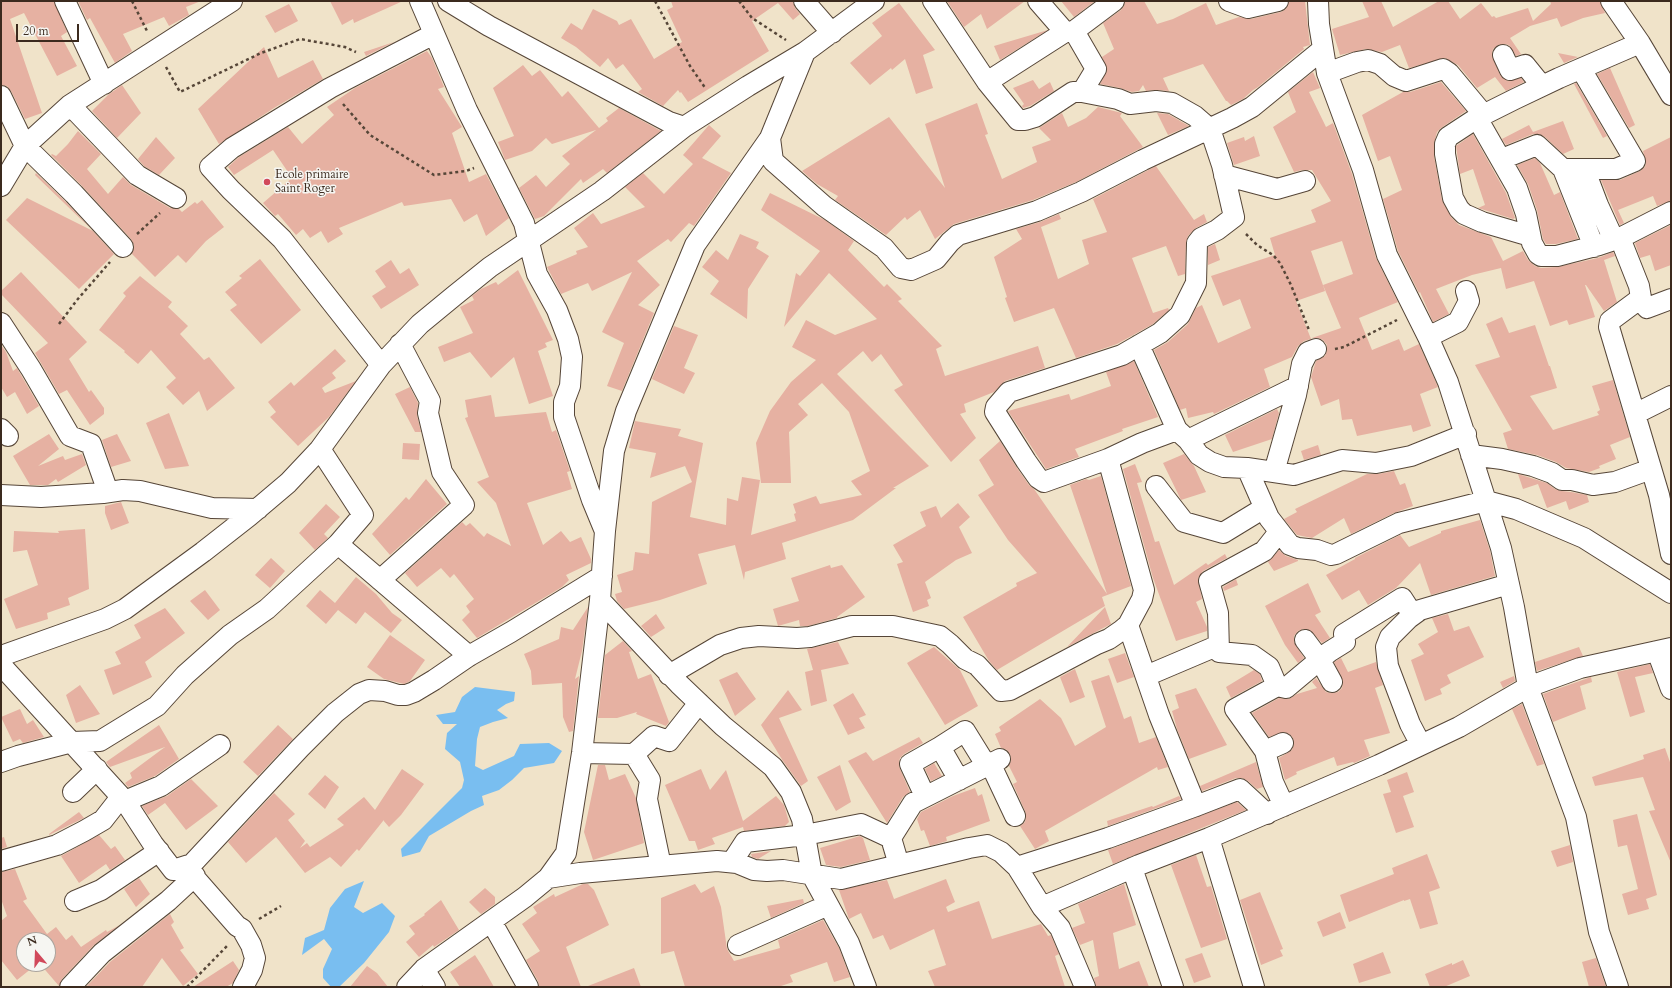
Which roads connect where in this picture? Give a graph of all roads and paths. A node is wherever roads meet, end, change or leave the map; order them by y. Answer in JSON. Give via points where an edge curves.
{"nodes":[{"id":1,"x":65,"y":1,"type":"edge"},
{"id":2,"x":132,"y":1,"type":"edge"},
{"id":3,"x":232,"y":1,"type":"edge"},
{"id":4,"x":420,"y":1,"type":"edge"},
{"id":5,"x":448,"y":1,"type":"edge"},
{"id":6,"x":655,"y":1,"type":"edge"},
{"id":7,"x":739,"y":1,"type":"edge"},
{"id":8,"x":804,"y":1,"type":"edge"},
{"id":9,"x":874,"y":1,"type":"edge"},
{"id":10,"x":932,"y":1,"type":"edge"},
{"id":11,"x":1038,"y":1,"type":"edge"},
{"id":12,"x":1114,"y":1,"type":"edge"},
{"id":13,"x":1229,"y":1,"type":"edge"},
{"id":14,"x":1278,"y":1,"type":"edge"},
{"id":15,"x":1318,"y":1,"type":"edge"},
{"id":16,"x":1611,"y":1,"type":"edge"},
{"id":17,"x":1069,"y":32,"type":"junction"},
{"id":18,"x":832,"y":33,"type":"junction"},
{"id":19,"x":434,"y":34,"type":"junction"},
{"id":20,"x":1640,"y":43,"type":"junction"},
{"id":21,"x":1322,"y":49,"type":"junction"},
{"id":22,"x":157,"y":51,"type":"junction"},
{"id":23,"x":805,"y":52,"type":"junction"},
{"id":24,"x":1503,"y":55,"type":"dead end"},
{"id":25,"x":376,"y":64,"type":"junction"},
{"id":26,"x":1581,"y":69,"type":"junction"},
{"id":27,"x":1327,"y":73,"type":"junction"},
{"id":28,"x":987,"y":82,"type":"junction"},
{"id":29,"x":104,"y":84,"type":"junction"},
{"id":30,"x":1542,"y":86,"type":"junction"},
{"id":31,"x":330,"y":88,"type":"junction"},
{"id":32,"x":1082,"y":92,"type":"junction"},
{"id":33,"x":1671,"y":95,"type":"edge"},
{"id":34,"x":1,"y":96,"type":"edge"},
{"id":35,"x":718,"y":105,"type":"junction"},
{"id":36,"x":70,"y":106,"type":"junction"},
{"id":37,"x":1480,"y":117,"type":"junction"},
{"id":38,"x":684,"y":127,"type":"junction"},
{"id":39,"x":1210,"y":129,"type":"junction"},
{"id":40,"x":770,"y":138,"type":"junction"},
{"id":41,"x":25,"y":146,"type":"junction"},
{"id":42,"x":1502,"y":159,"type":"junction"},
{"id":43,"x":492,"y":161,"type":"junction"},
{"id":44,"x":1563,"y":169,"type":"junction"},
{"id":45,"x":1593,"y":169,"type":"junction"},
{"id":46,"x":1224,"y":175,"type":"junction"},
{"id":47,"x":1305,"y":181,"type":"dead end"},
{"id":48,"x":1,"y":186,"type":"edge"},
{"id":49,"x":176,"y":198,"type":"dead end"},
{"id":50,"x":1671,"y":212,"type":"edge"},
{"id":51,"x":1234,"y":217,"type":"junction"},
{"id":52,"x":1530,"y":236,"type":"junction"},
{"id":53,"x":1617,"y":239,"type":"junction"},
{"id":54,"x":528,"y":241,"type":"junction"},
{"id":55,"x":1594,"y":246,"type":"junction"},
{"id":56,"x":123,"y":247,"type":"dead end"},
{"id":57,"x":1466,"y":291,"type":"dead end"},
{"id":58,"x":1671,"y":299,"type":"edge"},
{"id":59,"x":1640,"y":300,"type":"junction"},
{"id":60,"x":1414,"y":312,"type":"junction"},
{"id":61,"x":1,"y":323,"type":"edge"},
{"id":62,"x":1428,"y":337,"type":"junction"},
{"id":63,"x":400,"y":344,"type":"junction"},
{"id":64,"x":1139,"y":345,"type":"junction"},
{"id":65,"x":1316,"y":349,"type":"junction"},
{"id":66,"x":381,"y":364,"type":"junction"},
{"id":67,"x":1298,"y":386,"type":"junction"},
{"id":68,"x":1671,"y":396,"type":"edge"},
{"id":69,"x":1635,"y":414,"type":"junction"},
{"id":70,"x":1466,"y":434,"type":"junction"},
{"id":71,"x":1182,"y":435,"type":"junction"},
{"id":72,"x":320,"y":450,"type":"junction"},
{"id":73,"x":1471,"y":455,"type":"junction"},
{"id":74,"x":1108,"y":459,"type":"junction"},
{"id":75,"x":1248,"y":468,"type":"junction"},
{"id":76,"x":1651,"y":469,"type":"junction"},
{"id":77,"x":1274,"y":472,"type":"junction"},
{"id":78,"x":1156,"y":486,"type":"dead end"},
{"id":79,"x":108,"y":492,"type":"junction"},
{"id":80,"x":1,"y":495,"type":"edge"},
{"id":81,"x":1486,"y":501,"type":"junction"},
{"id":82,"x":258,"y":508,"type":"junction"},
{"id":83,"x":1264,"y":508,"type":"junction"},
{"id":84,"x":605,"y":531,"type":"junction"},
{"id":85,"x":1279,"y":532,"type":"junction"},
{"id":86,"x":338,"y":544,"type":"junction"},
{"id":87,"x":1671,"y":554,"type":"edge"},
{"id":88,"x":602,"y":576,"type":"junction"},
{"id":89,"x":380,"y":580,"type":"junction"},
{"id":90,"x":1509,"y":584,"type":"junction"},
{"id":91,"x":1671,"y":593,"type":"edge"},
{"id":92,"x":600,"y":600,"type":"junction"},
{"id":93,"x":1413,"y":615,"type":"junction"},
{"id":94,"x":1128,"y":625,"type":"junction"},
{"id":95,"x":1305,"y":640,"type":"dead end"},
{"id":96,"x":1219,"y":645,"type":"junction"},
{"id":97,"x":1664,"y":649,"type":"edge"},
{"id":98,"x":1,"y":656,"type":"edge"},
{"id":99,"x":469,"y":656,"type":"junction"},
{"id":100,"x":1320,"y":660,"type":"junction"},
{"id":101,"x":1,"y":665,"type":"edge"},
{"id":102,"x":669,"y":675,"type":"junction"},
{"id":103,"x":1146,"y":676,"type":"junction"},
{"id":104,"x":1332,"y":682,"type":"dead end"},
{"id":105,"x":1277,"y":686,"type":"junction"},
{"id":106,"x":1528,"y":687,"type":"junction"},
{"id":107,"x":1671,"y":689,"type":"edge"},
{"id":108,"x":699,"y":703,"type":"junction"},
{"id":109,"x":72,"y":742,"type":"junction"},
{"id":110,"x":220,"y":745,"type":"dead end"},
{"id":111,"x":1421,"y":745,"type":"junction"},
{"id":112,"x":940,"y":747,"type":"junction"},
{"id":113,"x":582,"y":753,"type":"junction"},
{"id":114,"x":634,"y":754,"type":"junction"},
{"id":115,"x":995,"y":761,"type":"junction"},
{"id":116,"x":1,"y":762,"type":"edge"},
{"id":117,"x":97,"y":769,"type":"junction"},
{"id":118,"x":959,"y":780,"type":"junction"},
{"id":119,"x":73,"y":792,"type":"dead end"},
{"id":120,"x":925,"y":796,"type":"junction"},
{"id":121,"x":123,"y":799,"type":"junction"},
{"id":122,"x":1196,"y":806,"type":"junction"},
{"id":123,"x":1275,"y":810,"type":"junction"},
{"id":124,"x":1015,"y":816,"type":"dead end"},
{"id":125,"x":805,"y":835,"type":"junction"},
{"id":126,"x":891,"y":838,"type":"junction"},
{"id":127,"x":1209,"y":838,"type":"junction"},
{"id":128,"x":159,"y":851,"type":"junction"},
{"id":129,"x":1,"y":861,"type":"edge"},
{"id":130,"x":732,"y":862,"type":"junction"},
{"id":131,"x":899,"y":865,"type":"junction"},
{"id":132,"x":661,"y":866,"type":"junction"},
{"id":133,"x":1017,"y":867,"type":"junction"},
{"id":134,"x":1132,"y":868,"type":"junction"},
{"id":135,"x":173,"y":870,"type":"junction"},
{"id":136,"x":812,"y":875,"type":"junction"},
{"id":137,"x":195,"y":876,"type":"junction"},
{"id":138,"x":548,"y":878,"type":"junction"},
{"id":139,"x":75,"y":901,"type":"dead end"},
{"id":140,"x":828,"y":905,"type":"junction"},
{"id":141,"x":1042,"y":907,"type":"junction"},
{"id":142,"x":491,"y":921,"type":"junction"},
{"id":143,"x":738,"y":945,"type":"dead end"},
{"id":144,"x":424,"y":969,"type":"junction"},
{"id":145,"x":70,"y":987,"type":"edge"},
{"id":146,"x":243,"y":987,"type":"edge"},
{"id":147,"x":407,"y":987,"type":"edge"},
{"id":148,"x":435,"y":987,"type":"edge"},
{"id":149,"x":528,"y":987,"type":"edge"},
{"id":150,"x":866,"y":987,"type":"edge"},
{"id":151,"x":1085,"y":987,"type":"edge"},
{"id":152,"x":1173,"y":987,"type":"edge"},
{"id":153,"x":1254,"y":987,"type":"edge"},
{"id":154,"x":1618,"y":987,"type":"edge"}],
"edges":[{"from":1,"to":29,"type":"street"},
{"from":2,"to":22,"type":"path"},
{"from":3,"to":22,"type":"street"},
{"from":4,"to":19,"type":"street"},
{"from":5,"to":38,"type":"street","via":[[489,26],[669,122]]},
{"from":6,"to":35,"type":"path","via":[[690,66]]},
{"from":7,"to":23,"type":"path","via":[[752,18]]},
{"from":8,"to":18,"type":"street"},
{"from":9,"to":18,"type":"street"},
{"from":10,"to":28,"type":"street"},
{"from":11,"to":17,"type":"street"},
{"from":12,"to":17,"type":"street"},
{"from":13,"to":14,"type":"street","via":[[1248,8]]},
{"from":15,"to":21,"type":"street"},
{"from":16,"to":20,"type":"street"},
{"from":17,"to":28,"type":"street"},
{"from":17,"to":32,"type":"street","via":[[1096,69]]},
{"from":18,"to":23,"type":"street"},
{"from":19,"to":25,"type":"street"},
{"from":19,"to":43,"type":"street"},
{"from":20,"to":26,"type":"street"},
{"from":20,"to":33,"type":"street"},
{"from":21,"to":27,"type":"street"},
{"from":21,"to":39,"type":"street","via":[[1252,107]]},
{"from":22,"to":25,"type":"path","via":[[180,92],[261,53],[300,39],[345,46]]},
{"from":22,"to":29,"type":"street"},
{"from":23,"to":35,"type":"street"},
{"from":23,"to":40,"type":"street"},
{"from":24,"to":30,"type":"street","via":[[1510,70],[1525,66]]},
{"from":25,"to":31,"type":"street"},
{"from":26,"to":30,"type":"street"},
{"from":26,"to":45,"type":"street","via":[[1635,161],[1616,169]]},
{"from":27,"to":37,"type":"street","via":[[1368,60],[1380,64],[1394,76],[1406,81],[1443,69],[1449,73]]},
{"from":27,"to":60,"type":"street","via":[[1363,170],[1387,255]]},
{"from":28,"to":32,"type":"street","via":[[1015,118],[1021,121],[1035,117],[1073,92]]},
{"from":29,"to":36,"type":"street"},
{"from":30,"to":37,"type":"street"},
{"from":31,"to":43,"type":"path","via":[[370,135],[434,175],[466,171]]},
{"from":31,"to":66,"type":"street","via":[[232,148],[210,166],[231,190],[282,238]]},
{"from":32,"to":39,"type":"street","via":[[1130,104],[1156,101],[1172,103],[1195,116]]},
{"from":34,"to":41,"type":"street"},
{"from":35,"to":38,"type":"street"},
{"from":36,"to":41,"type":"street"},
{"from":36,"to":49,"type":"street","via":[[137,175]]},
{"from":37,"to":42,"type":"street"},
{"from":37,"to":52,"type":"street","via":[[1448,137],[1445,144],[1453,198],[1464,214]]},
{"from":38,"to":54,"type":"street","via":[[602,191]]},
{"from":39,"to":40,"type":"street","via":[[1037,211],[958,234],[936,259],[909,270],[901,268],[884,248],[824,206],[773,161]]},
{"from":39,"to":46,"type":"street"},
{"from":40,"to":84,"type":"street","via":[[695,245],[665,316],[626,411],[614,451]]},
{"from":41,"to":48,"type":"street"},
{"from":41,"to":56,"type":"street"},
{"from":42,"to":44,"type":"street","via":[[1537,145]]},
{"from":42,"to":52,"type":"street","via":[[1522,202]]},
{"from":43,"to":54,"type":"street","via":[[524,223]]},
{"from":44,"to":45,"type":"street"},
{"from":44,"to":55,"type":"street"},
{"from":45,"to":53,"type":"street","via":[[1587,176],[1598,205]]},
{"from":46,"to":47,"type":"street","via":[[1277,189]]},
{"from":46,"to":51,"type":"street"},
{"from":50,"to":53,"type":"street"},
{"from":51,"to":64,"type":"street","via":[[1197,243],[1196,283],[1180,315],[1164,330]]},
{"from":51,"to":65,"type":"path","via":[[1250,240],[1273,255],[1280,263]]},
{"from":52,"to":55,"type":"street","via":[[1541,256],[1557,256]]},
{"from":53,"to":55,"type":"street"},
{"from":53,"to":59,"type":"street","via":[[1640,291]]},
{"from":54,"to":63,"type":"street","via":[[490,267],[420,324]]},
{"from":54,"to":84,"type":"street","via":[[537,274],[557,310],[568,339],[572,357],[564,417]]},
{"from":57,"to":62,"type":"street","via":[[1469,301],[1458,322]]},
{"from":58,"to":59,"type":"street","via":[[1647,308]]},
{"from":59,"to":69,"type":"street","via":[[1610,321],[1609,327]]},
{"from":60,"to":62,"type":"street"},
{"from":60,"to":65,"type":"path","via":[[1344,347]]},
{"from":61,"to":79,"type":"street","via":[[70,436],[91,444]]},
{"from":62,"to":70,"type":"street","via":[[1448,382]]},
{"from":63,"to":66,"type":"street"},
{"from":63,"to":89,"type":"street","via":[[430,400],[428,413],[442,472],[464,505]]},
{"from":64,"to":71,"type":"street"},
{"from":64,"to":74,"type":"street","via":[[1122,355],[1009,392],[996,406],[995,412],[1041,480],[1047,482]]},
{"from":65,"to":67,"type":"street","via":[[1310,350],[1306,355]]},
{"from":66,"to":72,"type":"street"},
{"from":67,"to":71,"type":"street"},
{"from":67,"to":77,"type":"street"},
{"from":68,"to":69,"type":"street"},
{"from":69,"to":76,"type":"street"},
{"from":70,"to":73,"type":"street"},
{"from":70,"to":77,"type":"street","via":[[1411,456],[1394,460],[1376,463],[1342,460],[1294,475]]},
{"from":71,"to":74,"type":"street","via":[[1142,443]]},
{"from":71,"to":75,"type":"street","via":[[1210,462],[1224,467]]},
{"from":72,"to":82,"type":"street","via":[[288,483]]},
{"from":72,"to":86,"type":"street","via":[[363,515]]},
{"from":73,"to":76,"type":"street","via":[[1533,466],[1562,480],[1593,485],[1614,482]]},
{"from":73,"to":81,"type":"street"},
{"from":74,"to":94,"type":"street","via":[[1144,590],[1140,605]]},
{"from":75,"to":77,"type":"street"},
{"from":75,"to":83,"type":"street"},
{"from":76,"to":87,"type":"street"},
{"from":78,"to":83,"type":"street","via":[[1184,522],[1222,533]]},
{"from":79,"to":80,"type":"street","via":[[41,497]]},
{"from":79,"to":82,"type":"street","via":[[140,491],[212,508]]},
{"from":81,"to":85,"type":"street","via":[[1399,523],[1333,555],[1290,545]]},
{"from":81,"to":90,"type":"street"},
{"from":81,"to":91,"type":"street","via":[[1516,509],[1584,538]]},
{"from":82,"to":98,"type":"street","via":[[125,609],[100,621]]},
{"from":83,"to":85,"type":"street"},
{"from":84,"to":88,"type":"street"},
{"from":85,"to":96,"type":"street","via":[[1264,551],[1209,581],[1218,612]]},
{"from":86,"to":89,"type":"street"},
{"from":86,"to":109,"type":"street","via":[[267,609],[230,635],[185,675],[157,706],[100,741]]},
{"from":88,"to":92,"type":"street"},
{"from":88,"to":99,"type":"street"},
{"from":89,"to":99,"type":"street"},
{"from":90,"to":93,"type":"street","via":[[1420,610]]},
{"from":90,"to":106,"type":"street"},
{"from":92,"to":102,"type":"street"},
{"from":92,"to":113,"type":"street"},
{"from":93,"to":100,"type":"street","via":[[1402,598],[1344,634],[1345,642]]},
{"from":93,"to":111,"type":"street","via":[[1390,636],[1386,646],[1388,666],[1410,724]]},
{"from":94,"to":102,"type":"street","via":[[1110,639],[1010,690],[1001,691],[977,665],[965,659],[940,636],[892,626],[852,626],[804,638],[741,638],[720,645]]},
{"from":94,"to":103,"type":"street"},
{"from":95,"to":100,"type":"street"},
{"from":96,"to":103,"type":"street"},
{"from":96,"to":105,"type":"street","via":[[1219,652],[1252,655],[1269,667]]},
{"from":97,"to":106,"type":"street","via":[[1580,668]]},
{"from":97,"to":107,"type":"street"},
{"from":99,"to":135,"type":"street","via":[[406,695],[369,690],[360,694],[320,728],[192,864]]},
{"from":100,"to":104,"type":"street"},
{"from":100,"to":105,"type":"street","via":[[1286,688]]},
{"from":101,"to":109,"type":"street"},
{"from":102,"to":108,"type":"street"},
{"from":103,"to":122,"type":"street"},
{"from":105,"to":123,"type":"street","via":[[1235,709],[1274,747]]},
{"from":106,"to":111,"type":"street"},
{"from":106,"to":154,"type":"street","via":[[1576,818],[1599,932]]},
{"from":108,"to":114,"type":"street","via":[[669,741],[654,736]]},
{"from":108,"to":125,"type":"street","via":[[773,767],[791,792],[802,819]]},
{"from":109,"to":116,"type":"street"},
{"from":109,"to":117,"type":"street"},
{"from":110,"to":121,"type":"street","via":[[161,786]]},
{"from":111,"to":123,"type":"street","via":[[1379,766]]},
{"from":112,"to":115,"type":"street","via":[[965,731],[983,760]]},
{"from":112,"to":118,"type":"street"},
{"from":112,"to":120,"type":"street","via":[[910,764]]},
{"from":113,"to":114,"type":"street"},
{"from":113,"to":138,"type":"street","via":[[566,854]]},
{"from":114,"to":132,"type":"street","via":[[650,780],[647,798]]},
{"from":115,"to":118,"type":"street"},
{"from":115,"to":124,"type":"street"},
{"from":117,"to":119,"type":"street"},
{"from":117,"to":121,"type":"street"},
{"from":118,"to":120,"type":"street"},
{"from":120,"to":126,"type":"street","via":[[913,803]]},
{"from":121,"to":128,"type":"street"},
{"from":121,"to":129,"type":"street","via":[[103,820],[57,845]]},
{"from":122,"to":123,"type":"street","via":[[1240,789]]},
{"from":122,"to":133,"type":"street"},
{"from":123,"to":127,"type":"street"},
{"from":125,"to":126,"type":"street","via":[[861,824]]},
{"from":125,"to":130,"type":"street","via":[[745,842]]},
{"from":125,"to":136,"type":"street"},
{"from":126,"to":131,"type":"street"},
{"from":127,"to":134,"type":"street"},
{"from":127,"to":153,"type":"street"},
{"from":128,"to":135,"type":"street"},
{"from":128,"to":139,"type":"street","via":[[101,890]]},
{"from":130,"to":132,"type":"street"},
{"from":130,"to":136,"type":"street","via":[[754,870],[783,870]]},
{"from":131,"to":133,"type":"street","via":[[987,845],[1001,852]]},
{"from":131,"to":136,"type":"street","via":[[841,879]]},
{"from":132,"to":138,"type":"street"},
{"from":133,"to":141,"type":"street"},
{"from":134,"to":141,"type":"street"},
{"from":134,"to":152,"type":"street"},
{"from":135,"to":137,"type":"street","via":[[188,870]]},
{"from":136,"to":140,"type":"street"},
{"from":137,"to":145,"type":"street","via":[[168,901],[102,952]]},
{"from":137,"to":146,"type":"street","via":[[242,929],[251,945],[254,958],[252,970]]},
{"from":138,"to":142,"type":"street","via":[[526,898]]},
{"from":140,"to":143,"type":"street"},
{"from":140,"to":150,"type":"street","via":[[855,958]]},
{"from":141,"to":151,"type":"street","via":[[1060,928]]},
{"from":142,"to":144,"type":"street"},
{"from":142,"to":149,"type":"street"},
{"from":144,"to":147,"type":"street"},
{"from":144,"to":148,"type":"street"}]}
